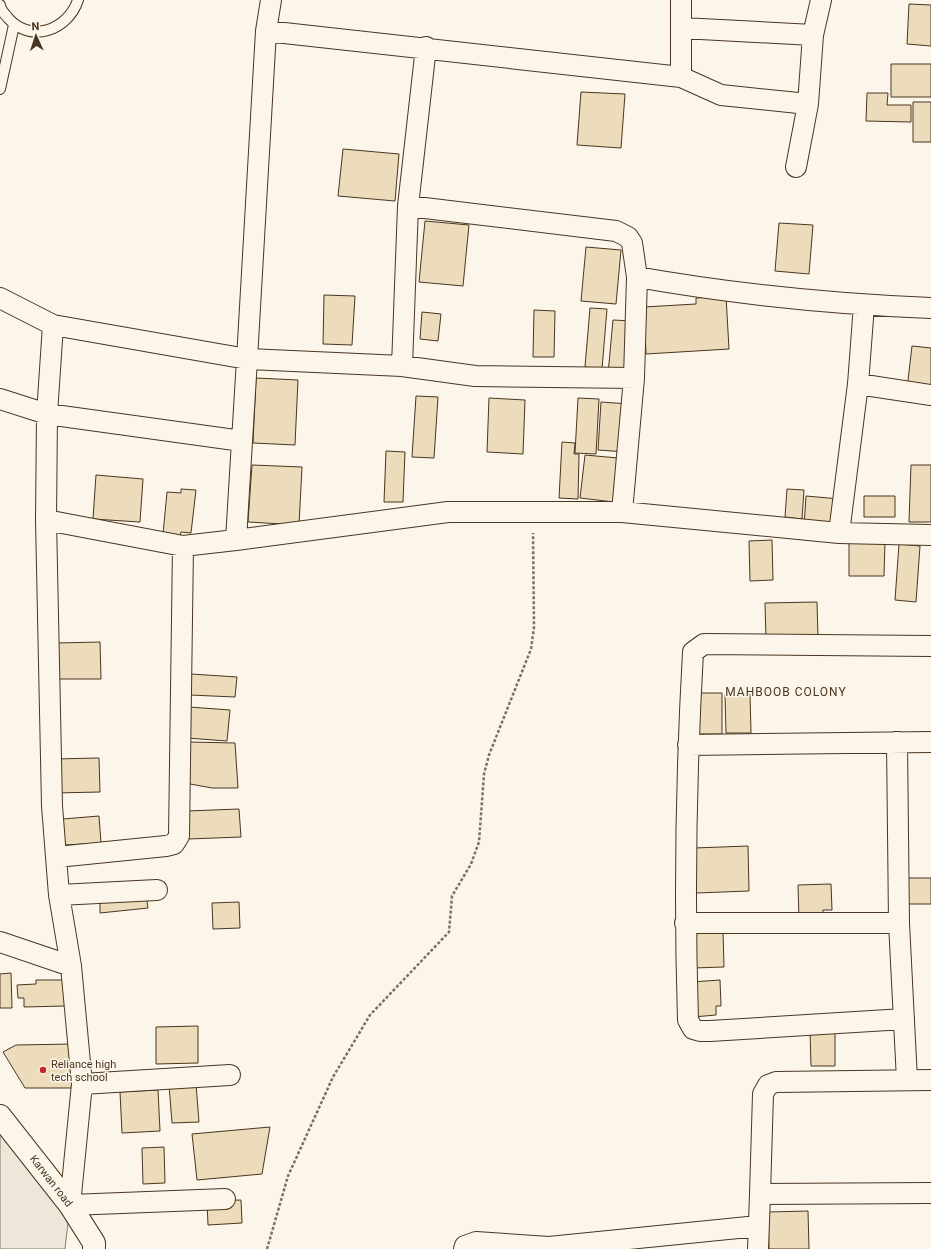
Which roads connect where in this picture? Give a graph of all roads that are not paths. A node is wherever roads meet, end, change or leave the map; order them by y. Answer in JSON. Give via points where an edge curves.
{"nodes":[{"id":1,"x":78,"y":0,"type":"edge"},
{"id":2,"x":271,"y":0,"type":"edge"},
{"id":3,"x":681,"y":0,"type":"edge"},
{"id":4,"x":821,"y":0,"type":"edge"},
{"id":5,"x":0,"y":5,"type":"edge"},
{"id":6,"x":14,"y":25,"type":"junction"},
{"id":7,"x":682,"y":28,"type":"junction"},
{"id":8,"x":266,"y":31,"type":"junction"},
{"id":9,"x":813,"y":35,"type":"junction"},
{"id":10,"x":426,"y":47,"type":"junction"},
{"id":11,"x":681,"y":76,"type":"junction"},
{"id":12,"x":0,"y":89,"type":"edge"},
{"id":13,"x":808,"y":104,"type":"junction"},
{"id":14,"x":796,"y":167,"type":"dead end"},
{"id":15,"x":408,"y":206,"type":"junction"},
{"id":16,"x":637,"y":277,"type":"junction"},
{"id":17,"x":0,"y":298,"type":"edge"},
{"id":18,"x":864,"y":305,"type":"junction"},
{"id":19,"x":931,"y":308,"type":"edge"},
{"id":20,"x":53,"y":325,"type":"junction"},
{"id":21,"x":247,"y":359,"type":"junction"},
{"id":22,"x":402,"y":366,"type":"junction"},
{"id":23,"x":634,"y":378,"type":"junction"},
{"id":24,"x":858,"y":384,"type":"junction"},
{"id":25,"x":931,"y":395,"type":"edge"},
{"id":26,"x":0,"y":399,"type":"edge"},
{"id":27,"x":47,"y":414,"type":"junction"},
{"id":28,"x":242,"y":441,"type":"junction"},
{"id":29,"x":622,"y":512,"type":"junction"},
{"id":30,"x":46,"y":520,"type":"junction"},
{"id":31,"x":839,"y":533,"type":"junction"},
{"id":32,"x":931,"y":535,"type":"edge"},
{"id":33,"x":236,"y":540,"type":"junction"},
{"id":34,"x":183,"y":546,"type":"junction"},
{"id":35,"x":931,"y":646,"type":"edge"},
{"id":36,"x":897,"y":742,"type":"junction"},
{"id":37,"x":931,"y":742,"type":"edge"},
{"id":38,"x":688,"y":745,"type":"junction"},
{"id":39,"x":57,"y":857,"type":"junction"},
{"id":40,"x":157,"y":890,"type":"dead end"},
{"id":41,"x":59,"y":895,"type":"junction"},
{"id":42,"x":685,"y":923,"type":"junction"},
{"id":43,"x":898,"y":923,"type":"junction"},
{"id":44,"x":0,"y":942,"type":"edge"},
{"id":45,"x":71,"y":966,"type":"junction"},
{"id":46,"x":904,"y":1019,"type":"junction"},
{"id":47,"x":230,"y":1075,"type":"dead end"},
{"id":48,"x":907,"y":1080,"type":"junction"},
{"id":49,"x":931,"y":1080,"type":"edge"},
{"id":50,"x":82,"y":1084,"type":"junction"},
{"id":51,"x":0,"y":1116,"type":"edge"},
{"id":52,"x":931,"y":1193,"type":"edge"},
{"id":53,"x":760,"y":1194,"type":"junction"},
{"id":54,"x":225,"y":1199,"type":"dead end"},
{"id":55,"x":70,"y":1205,"type":"junction"},
{"id":56,"x":758,"y":1226,"type":"junction"},
{"id":57,"x":654,"y":1243,"type":"edge"},
{"id":58,"x":549,"y":1248,"type":"edge"},
{"id":59,"x":94,"y":1249,"type":"edge"},
{"id":60,"x":464,"y":1249,"type":"edge"},
{"id":61,"x":758,"y":1249,"type":"edge"}],
"edges":[{"from":1,"to":6,"type":"lane","via":[[69,18],[52,30],[33,32]]},
{"from":2,"to":8,"type":"street"},
{"from":3,"to":7,"type":"street"},
{"from":4,"to":9,"type":"street"},
{"from":5,"to":6,"type":"lane","via":[[1,10]]},
{"from":6,"to":12,"type":"lane"},
{"from":7,"to":9,"type":"street"},
{"from":7,"to":11,"type":"street"},
{"from":8,"to":10,"type":"street"},
{"from":8,"to":21,"type":"street"},
{"from":9,"to":13,"type":"street"},
{"from":10,"to":11,"type":"street"},
{"from":10,"to":15,"type":"street"},
{"from":11,"to":13,"type":"street","via":[[721,95]]},
{"from":13,"to":14,"type":"street"},
{"from":15,"to":16,"type":"street","via":[[616,231],[628,237],[632,243]]},
{"from":15,"to":22,"type":"street"},
{"from":16,"to":18,"type":"street","via":[[678,285]]},
{"from":16,"to":23,"type":"street"},
{"from":17,"to":20,"type":"street"},
{"from":18,"to":19,"type":"street"},
{"from":18,"to":24,"type":"street"},
{"from":20,"to":21,"type":"street"},
{"from":20,"to":27,"type":"street"},
{"from":21,"to":22,"type":"street"},
{"from":21,"to":28,"type":"street"},
{"from":22,"to":23,"type":"street","via":[[475,376]]},
{"from":23,"to":29,"type":"street"},
{"from":24,"to":25,"type":"street"},
{"from":24,"to":31,"type":"street"},
{"from":26,"to":27,"type":"street"},
{"from":27,"to":28,"type":"street"},
{"from":27,"to":30,"type":"street"},
{"from":28,"to":33,"type":"street"},
{"from":29,"to":31,"type":"street"},
{"from":29,"to":33,"type":"street","via":[[448,512]]},
{"from":30,"to":34,"type":"street"},
{"from":30,"to":39,"type":"street","via":[[52,806]]},
{"from":31,"to":32,"type":"street"},
{"from":33,"to":34,"type":"street"},
{"from":34,"to":39,"type":"street","via":[[179,836],[174,844],[166,846]]},
{"from":35,"to":38,"type":"street","via":[[704,644],[693,652]]},
{"from":36,"to":37,"type":"street"},
{"from":36,"to":38,"type":"street"},
{"from":36,"to":43,"type":"street"},
{"from":38,"to":42,"type":"street"},
{"from":39,"to":41,"type":"street"},
{"from":40,"to":41,"type":"street"},
{"from":41,"to":45,"type":"street"},
{"from":42,"to":43,"type":"street"},
{"from":42,"to":46,"type":"street","via":[[688,1020],[693,1029],[710,1031]]},
{"from":43,"to":46,"type":"street"},
{"from":44,"to":45,"type":"street"},
{"from":45,"to":50,"type":"street"},
{"from":46,"to":48,"type":"street"},
{"from":47,"to":50,"type":"street"},
{"from":48,"to":49,"type":"street"},
{"from":48,"to":53,"type":"street","via":[[776,1082],[768,1085],[763,1094]]},
{"from":50,"to":55,"type":"street"},
{"from":51,"to":55,"type":"street","name":"Karwan road"},
{"from":52,"to":53,"type":"street"},
{"from":53,"to":56,"type":"street"},
{"from":54,"to":55,"type":"street"},
{"from":55,"to":59,"type":"street","name":"Karwan road","via":[[94,1243]]},
{"from":56,"to":57,"type":"street"},
{"from":56,"to":61,"type":"street"},
{"from":57,"to":58,"type":"street"},
{"from":58,"to":60,"type":"street","via":[[476,1242],[465,1246]]}]}
